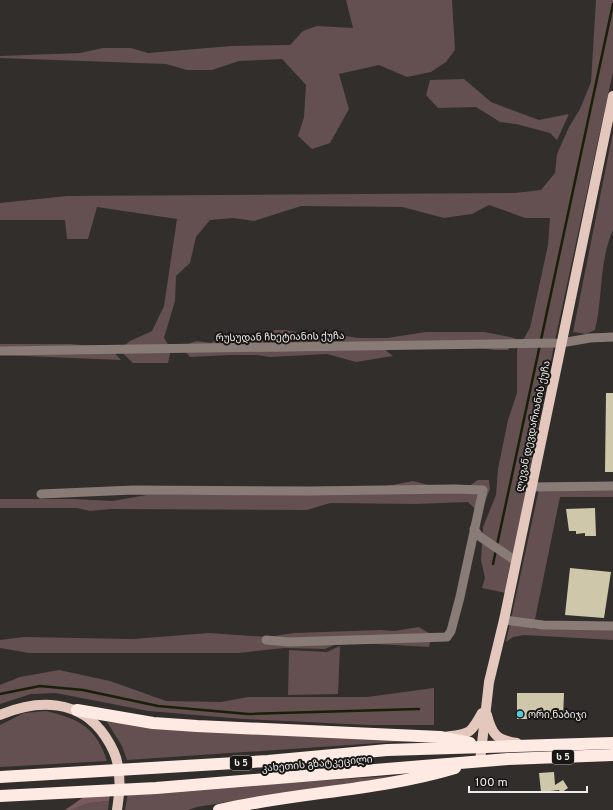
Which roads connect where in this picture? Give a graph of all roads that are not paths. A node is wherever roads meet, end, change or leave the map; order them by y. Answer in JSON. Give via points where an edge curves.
{"nodes":[{"id":1,"x":613,"y":96,"type":"edge"},
{"id":2,"x":613,"y":337,"type":"edge"},
{"id":3,"x":561,"y":343,"type":"junction"},
{"id":4,"x":0,"y":351,"type":"edge"},
{"id":5,"x":613,"y":486,"type":"edge"},
{"id":6,"x":531,"y":487,"type":"junction"},
{"id":7,"x":41,"y":494,"type":"dead end"},
{"id":8,"x":474,"y":529,"type":"junction"},
{"id":9,"x":516,"y":561,"type":"junction"},
{"id":10,"x":504,"y":620,"type":"junction"},
{"id":11,"x":613,"y":626,"type":"edge"},
{"id":12,"x":266,"y":640,"type":"dead end"},
{"id":13,"x":485,"y":708,"type":"junction"},
{"id":14,"x":77,"y":710,"type":"junction"},
{"id":15,"x":0,"y":715,"type":"edge"},
{"id":16,"x":440,"y":737,"type":"junction"},
{"id":17,"x":613,"y":743,"type":"edge"},
{"id":18,"x":527,"y":744,"type":"junction"},
{"id":19,"x":481,"y":746,"type":"junction"},
{"id":20,"x":613,"y":756,"type":"edge"},
{"id":21,"x":480,"y":761,"type":"junction"},
{"id":22,"x":0,"y":777,"type":"edge"},
{"id":23,"x":0,"y":796,"type":"edge"},
{"id":24,"x":117,"y":810,"type":"edge"},
{"id":25,"x":219,"y":810,"type":"edge"}],
"edges":[{"from":1,"to":3,"type":"main road","name":"ლევან დევდარიანის ქუჩა"},
{"from":2,"to":3,"type":"street","name":"რუსუდან ჩხეტიანის ქუჩა"},
{"from":3,"to":4,"type":"street","name":"რუსუდან ჩხეტიანის ქუჩა"},
{"from":3,"to":6,"type":"main road","name":"ლევან დევდარიანის ქუჩა"},
{"from":5,"to":6,"type":"street"},
{"from":6,"to":9,"type":"main road","name":"ლევან დევდარიანის ქუჩა"},
{"from":7,"to":8,"type":"street","via":[[133,490],[483,490]]},
{"from":8,"to":9,"type":"street","via":[[479,536]]},
{"from":8,"to":12,"type":"street","via":[[460,597],[451,630],[446,637],[289,642]]},
{"from":9,"to":10,"type":"main road","name":"ლევან დევდარიანის ქუჩა"},
{"from":10,"to":11,"type":"street","via":[[543,625]]},
{"from":10,"to":13,"type":"main road","name":"ლევან დევდარიანის ქუჩა"},
{"from":13,"to":16,"type":"main road","via":[[476,726],[469,732]]},
{"from":13,"to":18,"type":"main road","via":[[495,736],[508,742]]},
{"from":13,"to":19,"type":"main road","name":"ლევან დევდარიანის ქუჩა"},
{"from":14,"to":15,"type":"main road","via":[[46,705],[28,706]]},
{"from":14,"to":16,"type":"highway","via":[[197,726]]},
{"from":14,"to":24,"type":"main road","via":[[98,727],[110,744],[118,766],[120,790]]},
{"from":16,"to":19,"type":"highway"},
{"from":17,"to":18,"type":"highway","name":"კახეთის გზატკეცილი","number":"ს 5"},
{"from":18,"to":19,"type":"highway","name":"კახეთის გზატკეცილი","number":"ს 5"},
{"from":19,"to":21,"type":"main road","name":"ლევან დევდარიანის ქუჩა"},
{"from":19,"to":22,"type":"highway","name":"კახეთის გზატკეცილი","number":"ს 5","via":[[387,750],[268,761]]},
{"from":20,"to":21,"type":"highway","name":"კახეთის გზატკეცილი","number":"ს 5"},
{"from":21,"to":23,"type":"highway","name":"კახეთის გზატკეცილი","number":"ს 5","via":[[171,787]]},
{"from":21,"to":25,"type":"highway","via":[[424,778]]}]}
